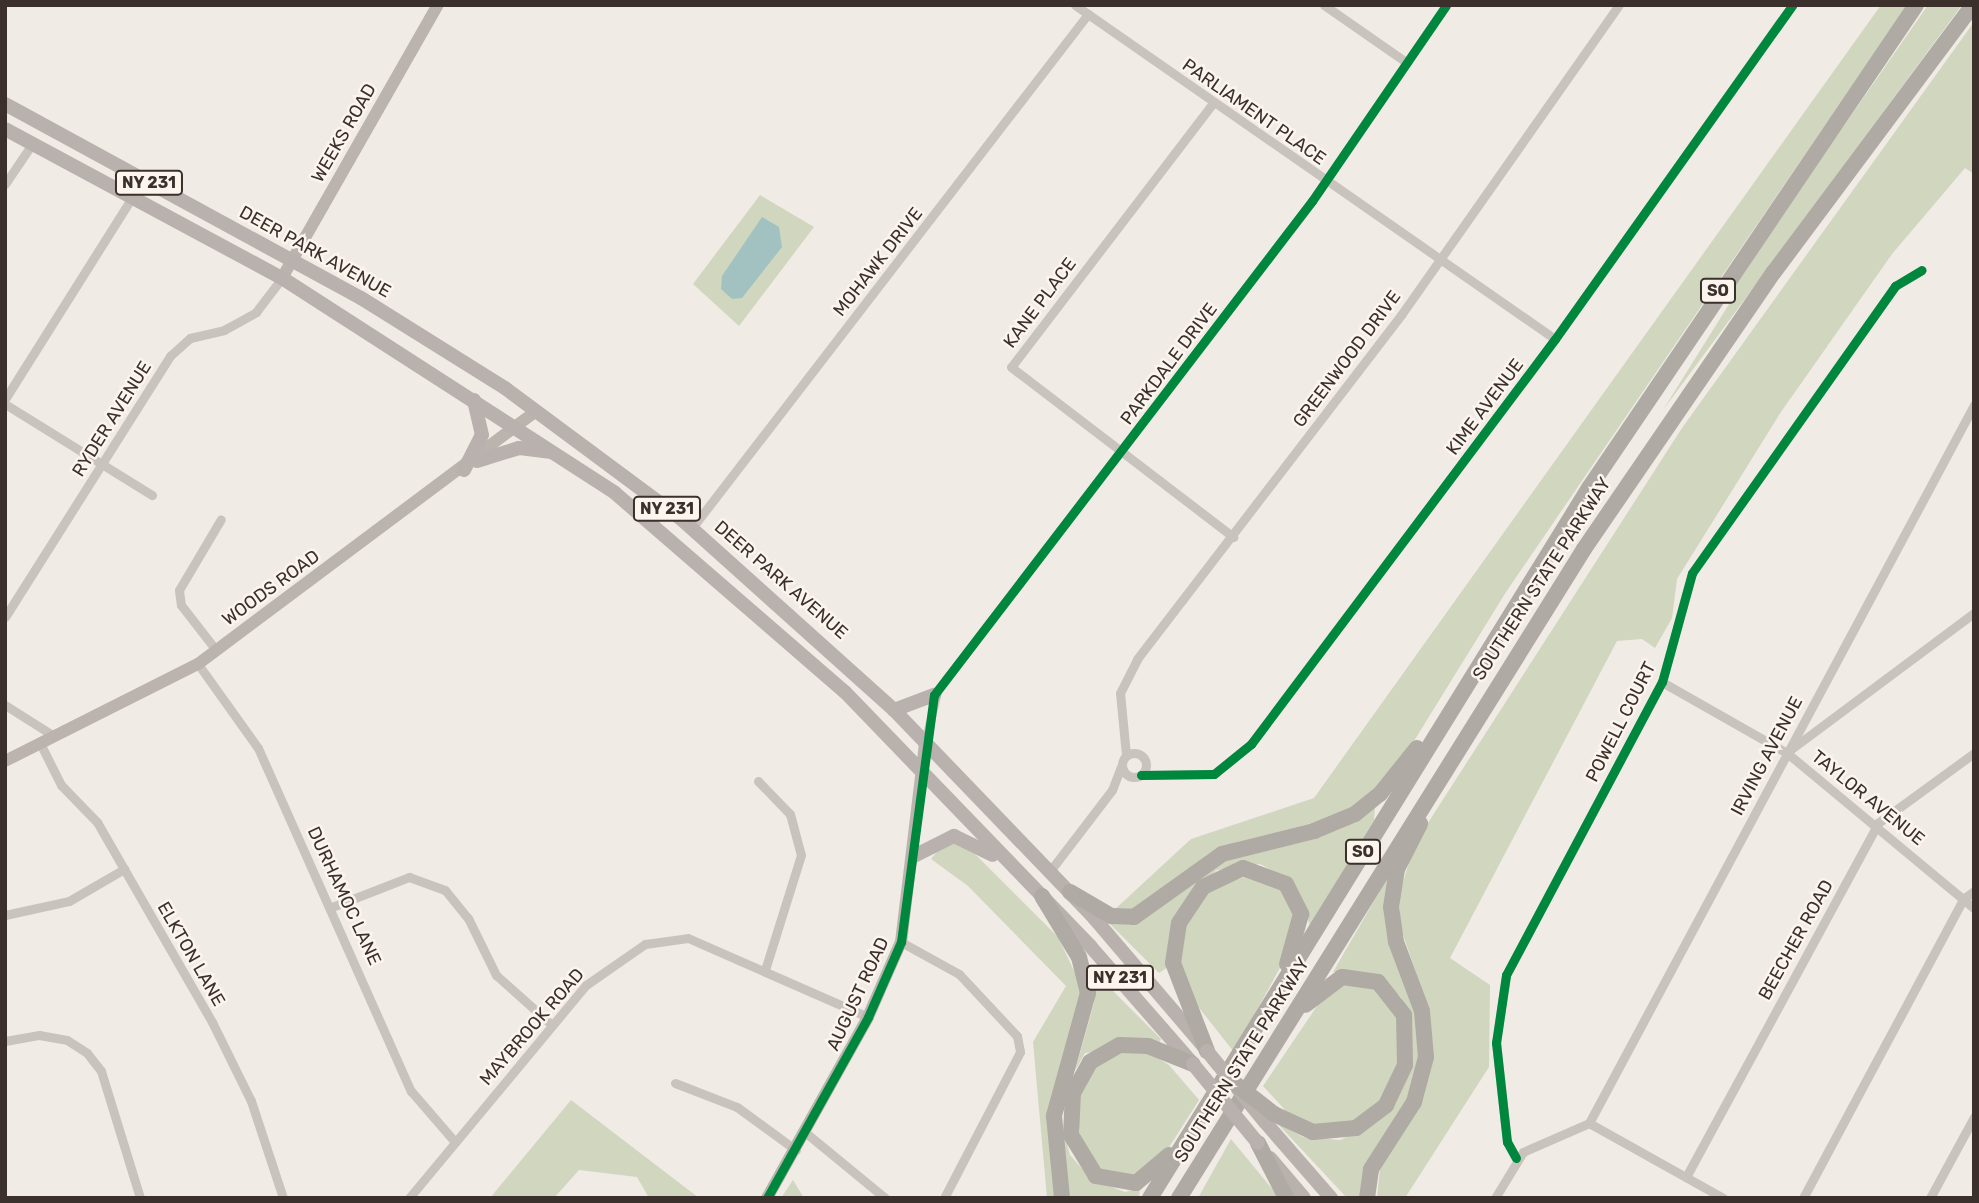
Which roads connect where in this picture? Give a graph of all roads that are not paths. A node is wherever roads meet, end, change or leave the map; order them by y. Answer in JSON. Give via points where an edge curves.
{"nodes":[{"id":1,"x":438,"y":5,"type":"edge"},
{"id":2,"x":1074,"y":5,"type":"edge"},
{"id":3,"x":1324,"y":5,"type":"edge"},
{"id":4,"x":1446,"y":5,"type":"edge"},
{"id":5,"x":1619,"y":5,"type":"edge"},
{"id":6,"x":1792,"y":5,"type":"edge"},
{"id":7,"x":1916,"y":5,"type":"edge"},
{"id":8,"x":1973,"y":5,"type":"edge"},
{"id":9,"x":1088,"y":15,"type":"junction"},
{"id":10,"x":1406,"y":62,"type":"junction"},
{"id":11,"x":1213,"y":103,"type":"junction"},
{"id":12,"x":5,"y":104,"type":"edge"},
{"id":13,"x":5,"y":129,"type":"edge"},
{"id":14,"x":32,"y":145,"type":"junction"},
{"id":15,"x":1325,"y":180,"type":"junction"},
{"id":16,"x":5,"y":184,"type":"edge"},
{"id":17,"x":131,"y":199,"type":"junction"},
{"id":18,"x":293,"y":259,"type":"junction"},
{"id":19,"x":1441,"y":259,"type":"junction"},
{"id":20,"x":1922,"y":270,"type":"dead end"},
{"id":21,"x":282,"y":278,"type":"junction"},
{"id":22,"x":1555,"y":339,"type":"junction"},
{"id":23,"x":473,"y":399,"type":"junction"},
{"id":24,"x":5,"y":401,"type":"edge"},
{"id":25,"x":1974,"y":405,"type":"edge"},
{"id":26,"x":536,"y":411,"type":"junction"},
{"id":27,"x":521,"y":429,"type":"junction"},
{"id":28,"x":1121,"y":452,"type":"junction"},
{"id":29,"x":561,"y":454,"type":"junction"},
{"id":30,"x":477,"y":461,"type":"junction"},
{"id":31,"x":103,"y":465,"type":"junction"},
{"id":32,"x":464,"y":470,"type":"junction"},
{"id":33,"x":152,"y":495,"type":"dead end"},
{"id":34,"x":221,"y":519,"type":"dead end"},
{"id":35,"x":692,"y":528,"type":"junction"},
{"id":36,"x":1233,"y":537,"type":"junction"},
{"id":37,"x":1974,"y":613,"type":"edge"},
{"id":38,"x":5,"y":617,"type":"edge"},
{"id":39,"x":215,"y":650,"type":"junction"},
{"id":40,"x":198,"y":664,"type":"junction"},
{"id":41,"x":1662,"y":682,"type":"junction"},
{"id":42,"x":934,"y":695,"type":"junction"},
{"id":43,"x":5,"y":705,"type":"edge"},
{"id":44,"x":1450,"y":709,"type":"junction"},
{"id":45,"x":894,"y":710,"type":"junction"},
{"id":46,"x":1124,"y":733,"type":"junction"},
{"id":47,"x":54,"y":736,"type":"junction"},
{"id":48,"x":40,"y":743,"type":"junction"},
{"id":49,"x":925,"y":743,"type":"junction"},
{"id":50,"x":1138,"y":753,"type":"junction"},
{"id":51,"x":1787,"y":753,"type":"junction"},
{"id":52,"x":1974,"y":753,"type":"edge"},
{"id":53,"x":1126,"y":755,"type":"junction"},
{"id":54,"x":5,"y":761,"type":"edge"},
{"id":55,"x":1146,"y":763,"type":"junction"},
{"id":56,"x":1121,"y":767,"type":"junction"},
{"id":57,"x":1442,"y":769,"type":"junction"},
{"id":58,"x":922,"y":772,"type":"junction"},
{"id":59,"x":1167,"y":775,"type":"junction"},
{"id":60,"x":1137,"y":776,"type":"junction"},
{"id":61,"x":758,"y":782,"type":"dead end"},
{"id":62,"x":1112,"y":790,"type":"junction"},
{"id":63,"x":1878,"y":823,"type":"junction"},
{"id":64,"x":914,"y":856,"type":"junction"},
{"id":65,"x":124,"y":869,"type":"junction"},
{"id":66,"x":1016,"y":869,"type":"junction"},
{"id":67,"x":1050,"y":871,"type":"junction"},
{"id":68,"x":1974,"y":891,"type":"edge"},
{"id":69,"x":1070,"y":892,"type":"junction"},
{"id":70,"x":1042,"y":897,"type":"junction"},
{"id":71,"x":1963,"y":899,"type":"junction"},
{"id":72,"x":332,"y":907,"type":"junction"},
{"id":73,"x":1974,"y":908,"type":"edge"},
{"id":74,"x":5,"y":915,"type":"edge"},
{"id":75,"x":901,"y":942,"type":"junction"},
{"id":76,"x":765,"y":970,"type":"junction"},
{"id":77,"x":1277,"y":995,"type":"junction"},
{"id":78,"x":868,"y":1017,"type":"junction"},
{"id":79,"x":1291,"y":1018,"type":"junction"},
{"id":80,"x":552,"y":1025,"type":"junction"},
{"id":81,"x":5,"y":1041,"type":"edge"},
{"id":82,"x":1206,"y":1051,"type":"junction"},
{"id":83,"x":1193,"y":1064,"type":"junction"},
{"id":84,"x":1233,"y":1082,"type":"joint"},
{"id":85,"x":675,"y":1083,"type":"dead end"},
{"id":86,"x":1974,"y":1117,"type":"edge"},
{"id":87,"x":1269,"y":1118,"type":"junction"},
{"id":88,"x":1200,"y":1122,"type":"junction"},
{"id":89,"x":1589,"y":1123,"type":"junction"},
{"id":90,"x":806,"y":1133,"type":"junction"},
{"id":91,"x":455,"y":1142,"type":"junction"},
{"id":92,"x":1258,"y":1143,"type":"junction"},
{"id":93,"x":796,"y":1150,"type":"junction"},
{"id":94,"x":1205,"y":1158,"type":"junction"},
{"id":95,"x":1516,"y":1158,"type":"junction"},
{"id":96,"x":1686,"y":1177,"type":"junction"},
{"id":97,"x":140,"y":1198,"type":"edge"},
{"id":98,"x":283,"y":1198,"type":"edge"},
{"id":99,"x":409,"y":1198,"type":"edge"},
{"id":100,"x":767,"y":1198,"type":"edge"},
{"id":101,"x":886,"y":1198,"type":"edge"},
{"id":102,"x":944,"y":1198,"type":"edge"},
{"id":103,"x":1062,"y":1198,"type":"edge"},
{"id":104,"x":1150,"y":1198,"type":"edge"},
{"id":105,"x":1179,"y":1198,"type":"edge"},
{"id":106,"x":1191,"y":1198,"type":"edge"},
{"id":107,"x":1286,"y":1198,"type":"edge"},
{"id":108,"x":1304,"y":1198,"type":"edge"},
{"id":109,"x":1331,"y":1198,"type":"edge"},
{"id":110,"x":1367,"y":1198,"type":"edge"},
{"id":111,"x":1495,"y":1198,"type":"edge"},
{"id":112,"x":1723,"y":1198,"type":"edge"},
{"id":113,"x":1803,"y":1198,"type":"edge"},
{"id":114,"x":1930,"y":1198,"type":"edge"}],
"edges":[{"from":1,"to":18,"type":"street","name":"WEEKS ROAD"},
{"from":2,"to":9,"type":"street","name":"PARLIAMENT PLACE"},
{"from":3,"to":10,"type":"street"},
{"from":4,"to":10,"type":"street","name":"PARKDALE DRIVE"},
{"from":5,"to":19,"type":"street","name":"GREENWOOD DRIVE"},
{"from":6,"to":22,"type":"street","name":"KIME AVENUE"},
{"from":7,"to":44,"type":"highway","name":"SOUTHERN STATE PARKWAY","number":"SO","via":[[1671,362]]},
{"from":8,"to":57,"type":"highway","name":"SOUTHERN STATE PARKWAY","number":"SO","via":[[1709,363]]},
{"from":9,"to":11,"type":"street","name":"PARLIAMENT PLACE"},
{"from":9,"to":35,"type":"street","name":"MOHAWK DRIVE"},
{"from":10,"to":15,"type":"street","name":"PARKDALE DRIVE"},
{"from":11,"to":15,"type":"street","name":"PARLIAMENT PLACE"},
{"from":11,"to":28,"type":"street","name":"KANE PLACE","via":[[1011,368]]},
{"from":12,"to":18,"type":"main road","name":"DEER PARK AVENUE","number":"NY 231"},
{"from":13,"to":14,"type":"main road","number":"NY 231"},
{"from":14,"to":16,"type":"street"},
{"from":14,"to":17,"type":"main road","number":"NY 231"},
{"from":15,"to":19,"type":"street","name":"PARLIAMENT PLACE"},
{"from":15,"to":28,"type":"street","name":"PARKDALE DRIVE"},
{"from":17,"to":21,"type":"main road","number":"NY 231"},
{"from":17,"to":24,"type":"street"},
{"from":18,"to":21,"type":"street","name":"WEEKS ROAD"},
{"from":18,"to":26,"type":"main road","name":"DEER PARK AVENUE","number":"NY 231"},
{"from":19,"to":22,"type":"street","name":"PARLIAMENT PLACE"},
{"from":19,"to":36,"type":"street","name":"GREENWOOD DRIVE"},
{"from":20,"to":41,"type":"street","name":"POWELL COURT","via":[[1895,286],[1692,573]]},
{"from":21,"to":23,"type":"main road","number":"NY 231"},
{"from":21,"to":31,"type":"street","name":"RYDER AVENUE","via":[[256,312],[224,330],[190,338],[170,356]]},
{"from":22,"to":59,"type":"street","name":"KIME AVENUE","via":[[1244,752],[1214,774]]},
{"from":23,"to":27,"type":"main road","number":"NY 231"},
{"from":23,"to":32,"type":"main road","via":[[482,435]]},
{"from":24,"to":31,"type":"street"},
{"from":25,"to":51,"type":"street","name":"IRVING AVENUE"},
{"from":26,"to":27,"type":"street","name":"WOODS ROAD"},
{"from":26,"to":35,"type":"main road","name":"DEER PARK AVENUE","number":"NY 231"},
{"from":27,"to":29,"type":"main road","number":"NY 231"},
{"from":27,"to":30,"type":"street","name":"WOODS ROAD"},
{"from":28,"to":36,"type":"street","name":"KANE PLACE"},
{"from":28,"to":42,"type":"street","name":"PARKDALE DRIVE"},
{"from":29,"to":30,"type":"main road","via":[[519,448]]},
{"from":29,"to":58,"type":"main road","number":"NY 231","via":[[759,612]]},
{"from":30,"to":32,"type":"street","name":"WOODS ROAD"},
{"from":31,"to":33,"type":"street"},
{"from":31,"to":38,"type":"street","name":"RYDER AVENUE"},
{"from":32,"to":39,"type":"street","name":"WOODS ROAD"},
{"from":34,"to":39,"type":"street","via":[[179,590],[181,606]]},
{"from":35,"to":45,"type":"main road","name":"DEER PARK AVENUE","number":"NY 231"},
{"from":36,"to":46,"type":"street","name":"GREENWOOD DRIVE","via":[[1127,674],[1120,693]]},
{"from":37,"to":51,"type":"street"},
{"from":39,"to":40,"type":"street","name":"WOODS ROAD"},
{"from":40,"to":47,"type":"street","name":"WOODS ROAD"},
{"from":40,"to":72,"type":"street","name":"DURHAMOC LANE","via":[[258,748]]},
{"from":41,"to":51,"type":"street","name":"TAYLOR AVENUE"},
{"from":41,"to":95,"type":"street","name":"POWELL COURT","via":[[1502,987],[1496,1043],[1507,1142]]},
{"from":42,"to":45,"type":"main road"},
{"from":42,"to":49,"type":"street","name":"PARKDALE DRIVE"},
{"from":43,"to":47,"type":"street"},
{"from":44,"to":69,"type":"highway","via":[[1380,794],[1338,822],[1222,854],[1129,918],[1107,914]]},
{"from":44,"to":77,"type":"highway","name":"SOUTHERN STATE PARKWAY","number":"SO"},
{"from":45,"to":49,"type":"main road","name":"DEER PARK AVENUE","number":"NY 231"},
{"from":46,"to":50,"type":"street","name":"GREENWOOD DRIVE"},
{"from":46,"to":53,"type":"street","name":"GREENWOOD DRIVE"},
{"from":47,"to":48,"type":"street","name":"WOODS ROAD"},
{"from":48,"to":54,"type":"street","name":"WOODS ROAD"},
{"from":48,"to":65,"type":"street","name":"ELKTON LANE","via":[[61,785],[97,822]]},
{"from":49,"to":58,"type":"street","name":"AUGUST ROAD"},
{"from":49,"to":67,"type":"main road","name":"DEER PARK AVENUE","number":"NY 231"},
{"from":50,"to":53,"type":"street"},
{"from":50,"to":55,"type":"street","name":"GREENWOOD DRIVE"},
{"from":51,"to":63,"type":"street","name":"TAYLOR AVENUE"},
{"from":51,"to":89,"type":"street","name":"IRVING AVENUE"},
{"from":52,"to":63,"type":"street","name":"BEECHER ROAD"},
{"from":53,"to":56,"type":"street"},
{"from":55,"to":59,"type":"street"},
{"from":55,"to":60,"type":"street"},
{"from":56,"to":60,"type":"street"},
{"from":56,"to":62,"type":"street"},
{"from":57,"to":79,"type":"highway","name":"SOUTHERN STATE PARKWAY","number":"SO"},
{"from":57,"to":110,"type":"highway","via":[[1391,896],[1396,942],[1422,1011],[1424,1070],[1414,1102],[1371,1170]]},
{"from":58,"to":64,"type":"street","name":"AUGUST ROAD"},
{"from":58,"to":66,"type":"main road","number":"NY 231"},
{"from":59,"to":60,"type":"street","name":"KIME AVENUE"},
{"from":60,"to":62,"type":"street"},
{"from":61,"to":76,"type":"street","via":[[790,814],[801,855]]},
{"from":62,"to":67,"type":"street"},
{"from":63,"to":71,"type":"street","name":"TAYLOR AVENUE"},
{"from":63,"to":96,"type":"street","name":"BEECHER ROAD"},
{"from":64,"to":66,"type":"main road","via":[[939,839],[959,836]]},
{"from":64,"to":75,"type":"street","name":"AUGUST ROAD"},
{"from":65,"to":74,"type":"street","via":[[69,901]]},
{"from":65,"to":98,"type":"street","name":"ELKTON LANE","via":[[230,1055]]},
{"from":66,"to":70,"type":"main road","number":"NY 231"},
{"from":67,"to":69,"type":"main road","name":"DEER PARK AVENUE","number":"NY 231"},
{"from":68,"to":71,"type":"street"},
{"from":69,"to":82,"type":"main road","name":"DEER PARK AVENUE","number":"NY 231"},
{"from":70,"to":83,"type":"main road","number":"NY 231"},
{"from":70,"to":103,"type":"highway","via":[[1079,957],[1088,993],[1085,1021],[1054,1116]]},
{"from":71,"to":73,"type":"street","name":"TAYLOR AVENUE"},
{"from":71,"to":113,"type":"street"},
{"from":72,"to":80,"type":"street","via":[[409,877],[446,890],[463,909],[496,975]]},
{"from":72,"to":91,"type":"street","name":"DURHAMOC LANE","via":[[411,1091]]},
{"from":75,"to":78,"type":"street","name":"AUGUST ROAD"},
{"from":75,"to":102,"type":"street","via":[[959,974],[1017,1036],[1020,1052]]},
{"from":76,"to":78,"type":"street","name":"MAYBROOK ROAD"},
{"from":76,"to":80,"type":"street","name":"MAYBROOK ROAD","via":[[688,938],[666,939],[601,972]]},
{"from":77,"to":82,"type":"highway","via":[[1300,931],[1297,899],[1264,871],[1221,874],[1192,900],[1173,948],[1176,983]]},
{"from":77,"to":88,"type":"highway","name":"SOUTHERN STATE PARKWAY","number":"SO"},
{"from":78,"to":90,"type":"street","name":"AUGUST ROAD"},
{"from":79,"to":87,"type":"highway","via":[[1335,980],[1371,979],[1401,1008],[1406,1057],[1386,1105],[1356,1128],[1312,1132]]},
{"from":79,"to":94,"type":"highway","name":"SOUTHERN STATE PARKWAY","number":"SO"},
{"from":80,"to":91,"type":"street","name":"MAYBROOK ROAD"},
{"from":81,"to":97,"type":"street","via":[[39,1035],[87,1053],[101,1071]]},
{"from":82,"to":84,"type":"main road","name":"DEER PARK AVENUE","number":"NY 231","bridge":true},
{"from":83,"to":88,"type":"highway","via":[[1142,1044],[1106,1050],[1078,1078],[1070,1127],[1088,1168],[1124,1185],[1152,1174]]},
{"from":83,"to":92,"type":"main road","number":"NY 231","bridge":true},
{"from":84,"to":87,"type":"highway","bridge":true},
{"from":85,"to":93,"type":"street","via":[[737,1107]]},
{"from":86,"to":114,"type":"street"},
{"from":87,"to":109,"type":"main road"},
{"from":88,"to":104,"type":"highway","name":"SOUTHERN STATE PARKWAY","number":"SO"},
{"from":89,"to":95,"type":"street"},
{"from":89,"to":96,"type":"street"},
{"from":90,"to":93,"type":"street","name":"AUGUST ROAD"},
{"from":90,"to":101,"type":"street"},
{"from":91,"to":99,"type":"street","name":"MAYBROOK ROAD"},
{"from":92,"to":107,"type":"highway"},
{"from":92,"to":108,"type":"main road","number":"NY 231"},
{"from":93,"to":100,"type":"street","name":"AUGUST ROAD"},
{"from":94,"to":105,"type":"highway","name":"SOUTHERN STATE PARKWAY","number":"SO"},
{"from":94,"to":106,"type":"highway"},
{"from":95,"to":111,"type":"street"},
{"from":96,"to":112,"type":"street"}]}
